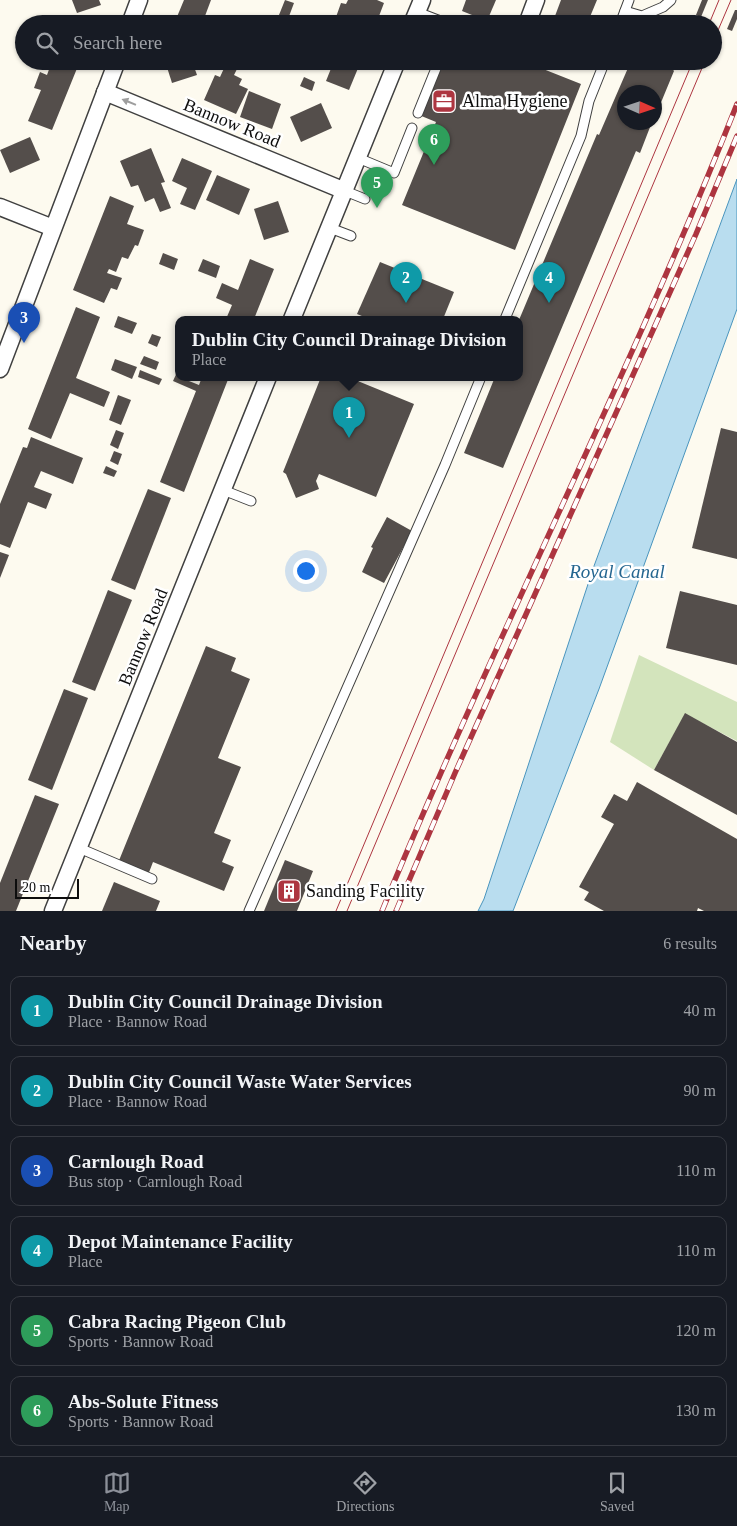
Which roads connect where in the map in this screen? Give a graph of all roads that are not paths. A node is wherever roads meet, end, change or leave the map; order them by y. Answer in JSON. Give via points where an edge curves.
{"nodes":[{"id":1,"x":139,"y":0,"type":"edge"},
{"id":2,"x":536,"y":0,"type":"edge"},
{"id":3,"x":629,"y":0,"type":"edge"},
{"id":4,"x":671,"y":0,"type":"edge"},
{"id":5,"x":625,"y":10,"type":"junction"},
{"id":6,"x":133,"y":15,"type":"edge"},
{"id":7,"x":530,"y":15,"type":"edge"},
{"id":8,"x":623,"y":15,"type":"edge"},
{"id":9,"x":639,"y":15,"type":"edge"},
{"id":10,"x":644,"y":15,"type":"edge"},
{"id":11,"x":114,"y":70,"type":"edge"},
{"id":12,"x":393,"y":70,"type":"edge"},
{"id":13,"x":436,"y":70,"type":"edge"},
{"id":14,"x":602,"y":70,"type":"edge"},
{"id":15,"x":105,"y":92,"type":"junction"},
{"id":16,"x":418,"y":113,"type":"dead end"},
{"id":17,"x":412,"y":128,"type":"dead end"},
{"id":18,"x":358,"y":158,"type":"junction"},
{"id":19,"x":345,"y":191,"type":"junction"},
{"id":20,"x":366,"y":200,"type":"dead end"},
{"id":21,"x":0,"y":208,"type":"edge"},
{"id":22,"x":53,"y":228,"type":"junction"},
{"id":23,"x":330,"y":228,"type":"junction"},
{"id":24,"x":351,"y":236,"type":"dead end"},
{"id":25,"x":293,"y":316,"type":"edge"},
{"id":26,"x":506,"y":316,"type":"edge"},
{"id":27,"x":0,"y":369,"type":"edge"},
{"id":28,"x":266,"y":381,"type":"edge"},
{"id":29,"x":479,"y":381,"type":"edge"},
{"id":30,"x":223,"y":490,"type":"junction"},
{"id":31,"x":251,"y":501,"type":"dead end"},
{"id":32,"x":79,"y":848,"type":"junction"},
{"id":33,"x":152,"y":879,"type":"dead end"},
{"id":34,"x":53,"y":911,"type":"edge"},
{"id":35,"x":249,"y":911,"type":"edge"}],
"edges":[{"from":1,"to":6,"type":"street"},
{"from":2,"to":7,"type":"street"},
{"from":3,"to":5,"type":"lane"},
{"from":4,"to":10,"type":"lane"},
{"from":5,"to":8,"type":"lane"},
{"from":5,"to":9,"type":"lane"},
{"from":11,"to":15,"type":"street"},
{"from":12,"to":18,"type":"street"},
{"from":13,"to":16,"type":"lane"},
{"from":14,"to":26,"type":"lane","via":[[589,101],[581,136]]},
{"from":19,"to":15,"type":"street","name":"Bannow Road","one_way":true},
{"from":15,"to":22,"type":"street"},
{"from":17,"to":18,"type":"lane","via":[[394,172]]},
{"from":18,"to":19,"type":"street"},
{"from":19,"to":20,"type":"lane"},
{"from":19,"to":23,"type":"street"},
{"from":21,"to":22,"type":"street"},
{"from":22,"to":27,"type":"street"},
{"from":23,"to":24,"type":"lane"},
{"from":23,"to":25,"type":"street"},
{"from":28,"to":30,"type":"street","name":"Bannow Road"},
{"from":29,"to":35,"type":"lane"},
{"from":30,"to":31,"type":"lane"},
{"from":30,"to":32,"type":"street","name":"Bannow Road"},
{"from":32,"to":33,"type":"lane"},
{"from":32,"to":34,"type":"street","name":"Bannow Road"}]}
